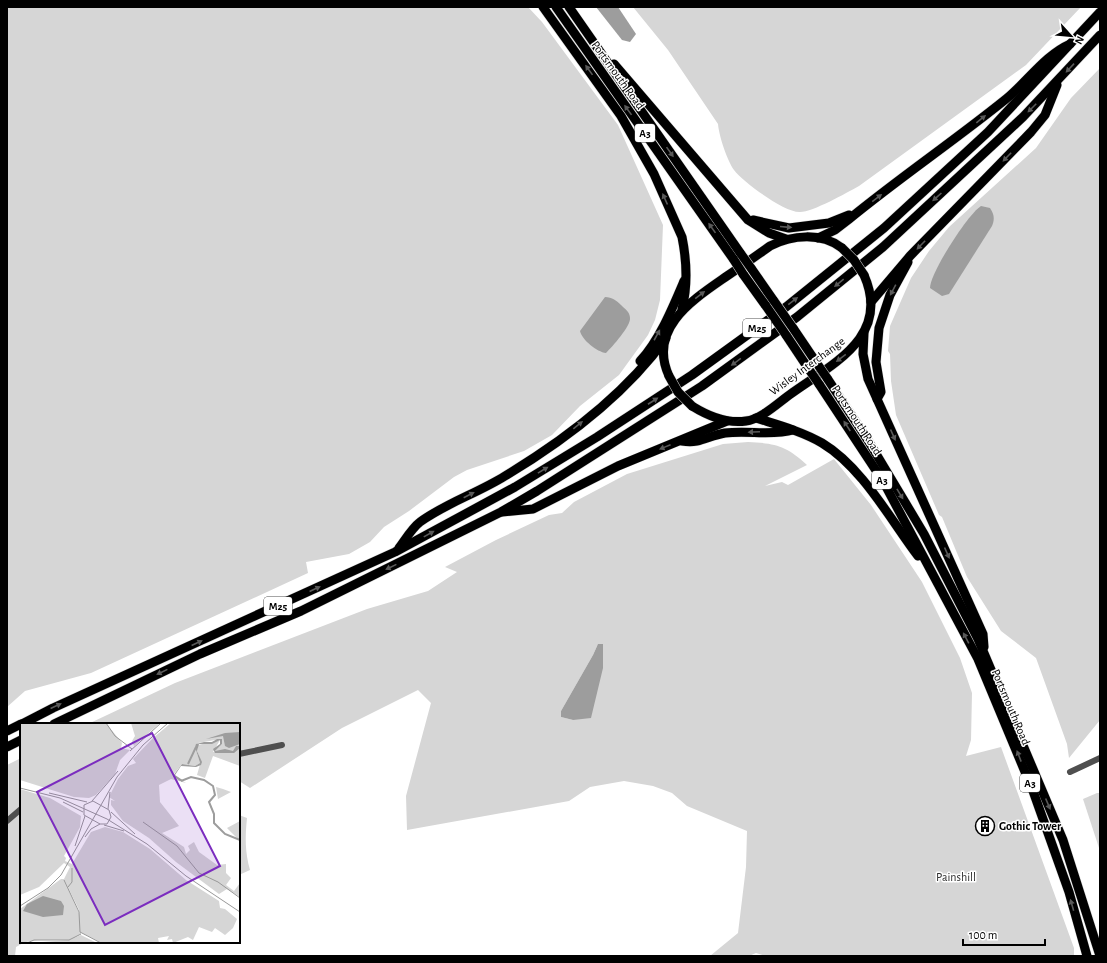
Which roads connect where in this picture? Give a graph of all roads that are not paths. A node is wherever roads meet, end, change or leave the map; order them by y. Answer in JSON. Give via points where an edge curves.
{"nodes":[{"id":1,"x":543,"y":7,"type":"edge"},
{"id":2,"x":556,"y":7,"type":"edge"},
{"id":3,"x":569,"y":7,"type":"edge"},
{"id":4,"x":1100,"y":12,"type":"edge"},
{"id":5,"x":1100,"y":35,"type":"edge"},
{"id":6,"x":1073,"y":43,"type":"junction"},
{"id":7,"x":600,"y":51,"type":"junction"},
{"id":8,"x":1059,"y":80,"type":"junction"},
{"id":9,"x":857,"y":213,"type":"junction"},
{"id":10,"x":748,"y":220,"type":"junction"},
{"id":11,"x":818,"y":238,"type":"junction"},
{"id":12,"x":786,"y":239,"type":"junction"},
{"id":13,"x":910,"y":256,"type":"junction"},
{"id":14,"x":738,"y":257,"type":"junction"},
{"id":15,"x":686,"y":276,"type":"junction"},
{"id":16,"x":871,"y":302,"type":"junction"},
{"id":17,"x":682,"y":309,"type":"junction"},
{"id":18,"x":864,"y":333,"type":"junction"},
{"id":19,"x":666,"y":338,"type":"junction"},
{"id":20,"x":630,"y":380,"type":"junction"},
{"id":21,"x":877,"y":399,"type":"junction"},
{"id":22,"x":756,"y":418,"type":"junction"},
{"id":23,"x":727,"y":421,"type":"junction"},
{"id":24,"x":792,"y":430,"type":"junction"},
{"id":25,"x":682,"y":440,"type":"junction"},
{"id":26,"x":501,"y":512,"type":"junction"},
{"id":27,"x":395,"y":552,"type":"junction"},
{"id":28,"x":937,"y":581,"type":"junction"},
{"id":29,"x":984,"y":652,"type":"junction"},
{"id":30,"x":23,"y":723,"type":"edge"},
{"id":31,"x":56,"y":723,"type":"edge"},
{"id":32,"x":20,"y":725,"type":"edge"},
{"id":33,"x":7,"y":732,"type":"edge"},
{"id":34,"x":20,"y":740,"type":"edge"},
{"id":35,"x":282,"y":745,"type":"dead end"},
{"id":36,"x":7,"y":747,"type":"edge"},
{"id":37,"x":240,"y":754,"type":"edge"},
{"id":38,"x":1100,"y":758,"type":"edge"},
{"id":39,"x":1070,"y":772,"type":"dead end"},
{"id":40,"x":20,"y":810,"type":"edge"},
{"id":41,"x":7,"y":821,"type":"edge"},
{"id":42,"x":1087,"y":956,"type":"edge"},
{"id":43,"x":1100,"y":956,"type":"edge"}],
"edges":[{"from":15,"to":1,"type":"highway","number":"A3","one_way":true,"via":[[682,237],[654,174],[621,116]]},
{"from":14,"to":2,"type":"highway","name":"Portsmouth Road","number":"A3","one_way":true},
{"from":3,"to":7,"type":"highway","name":"Portsmouth Road","number":"A3"},
{"from":4,"to":6,"type":"highway","number":"M25"},
{"from":5,"to":8,"type":"highway","number":"M25","one_way":true},
{"from":9,"to":6,"type":"highway","number":"M25","one_way":true,"via":[[965,132],[1014,92],[1058,49]]},
{"from":27,"to":6,"type":"highway","number":"M25","one_way":true,"via":[[515,487],[597,437],[692,375],[786,307],[884,228],[988,132]]},
{"from":7,"to":10,"type":"highway","number":"A3","via":[[632,83]]},
{"from":7,"to":14,"type":"highway","name":"Portsmouth Road","number":"A3","one_way":true},
{"from":8,"to":13,"type":"highway","number":"M25","one_way":true,"via":[[1045,115]]},
{"from":8,"to":26,"type":"highway","number":"M25","one_way":true,"via":[[961,176],[883,247],[797,317],[702,386]]},
{"from":10,"to":9,"type":"highway","number":"M25","one_way":true,"via":[[790,228],[829,223]]},
{"from":9,"to":11,"type":"highway","number":"M25","via":[[835,230]]},
{"from":10,"to":12,"type":"highway","number":"A3","via":[[769,233]]},
{"from":11,"to":12,"type":"highway","name":"Wisley Interchange"},
{"from":11,"to":16,"type":"highway","name":"Wisley Interchange","bridge":true,"via":[[829,240],[854,260],[864,275]]},
{"from":17,"to":12,"type":"highway","name":"Wisley Interchange","one_way":true,"via":[[770,246]]},
{"from":13,"to":16,"type":"highway","number":"M25"},
{"from":13,"to":21,"type":"highway","number":"M25","one_way":true,"via":[[890,295],[879,328],[876,362],[881,392]]},
{"from":28,"to":14,"type":"highway","name":"Portsmouth Road","number":"A3","one_way":true,"bridge":true,"via":[[883,481],[743,274]]},
{"from":14,"to":29,"type":"highway","name":"Portsmouth Road","number":"A3","one_way":true,"bridge":true,"via":[[751,268],[869,442],[924,534]]},
{"from":15,"to":17,"type":"highway","number":"A3"},
{"from":20,"to":15,"type":"highway","number":"M25","one_way":true,"via":[[637,365],[649,351]]},
{"from":16,"to":18,"type":"highway","name":"Wisley Interchange","via":[[870,316]]},
{"from":17,"to":19,"type":"highway","name":"Wisley Interchange"},
{"from":18,"to":21,"type":"highway","number":"A3","via":[[864,362]]},
{"from":18,"to":22,"type":"highway","name":"Wisley Interchange","one_way":true,"via":[[850,350]]},
{"from":19,"to":20,"type":"highway"},
{"from":19,"to":23,"type":"highway","name":"Wisley Interchange","bridge":true,"via":[[665,357],[669,376],[678,392],[692,406]]},
{"from":27,"to":20,"type":"highway","number":"M25","one_way":true,"via":[[419,523],[531,460],[590,416]]},
{"from":21,"to":29,"type":"highway","number":"A3","one_way":true,"via":[[983,634]]},
{"from":22,"to":23,"type":"highway","name":"Wisley Interchange"},
{"from":22,"to":24,"type":"highway","number":"A3"},
{"from":23,"to":25,"type":"highway","number":"M25"},
{"from":24,"to":25,"type":"highway","number":"M25","one_way":true,"via":[[781,434],[724,434],[694,443]]},
{"from":24,"to":28,"type":"highway","number":"A3","via":[[822,444],[851,468]]},
{"from":25,"to":26,"type":"highway","number":"M25","one_way":true,"via":[[618,466],[533,509]]},
{"from":26,"to":31,"type":"highway","number":"M25","one_way":true,"via":[[301,611],[200,654]]},
{"from":30,"to":27,"type":"highway","number":"M25","one_way":true},
{"from":42,"to":28,"type":"highway","name":"Portsmouth Road","number":"A3","one_way":true,"via":[[1061,870],[1016,748],[978,659]]},
{"from":29,"to":43,"type":"highway","name":"Portsmouth Road","number":"A3","one_way":true,"via":[[1063,840]]},
{"from":32,"to":33,"type":"highway","number":"M25"},
{"from":34,"to":36,"type":"highway"},
{"from":35,"to":37,"type":"street"},
{"from":38,"to":39,"type":"street"},
{"from":40,"to":41,"type":"street"}]}
